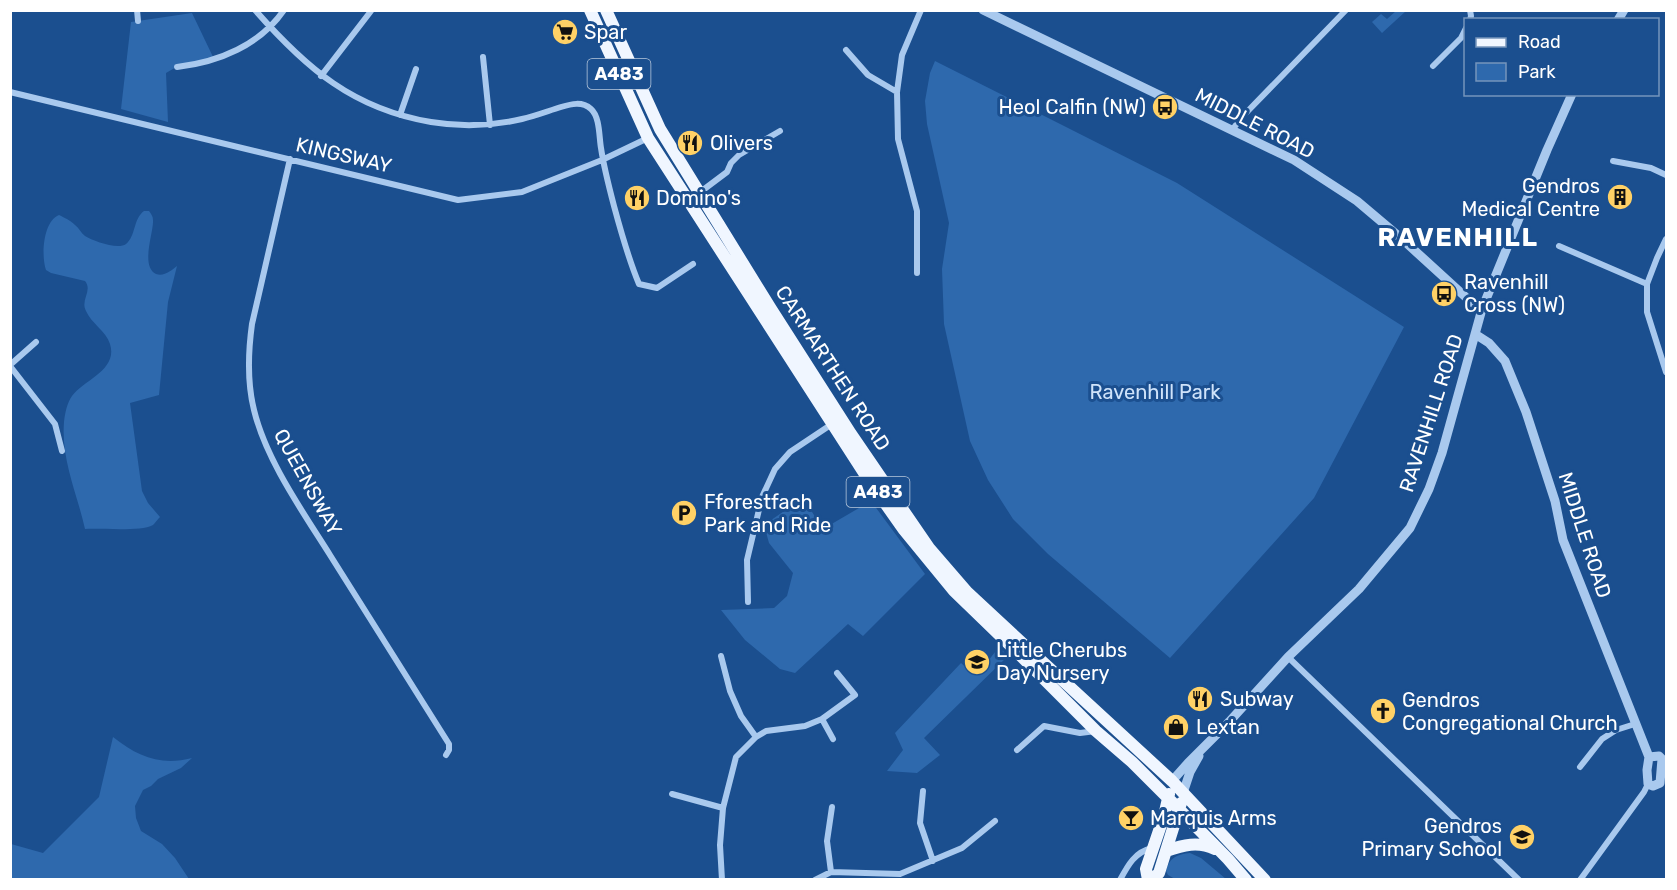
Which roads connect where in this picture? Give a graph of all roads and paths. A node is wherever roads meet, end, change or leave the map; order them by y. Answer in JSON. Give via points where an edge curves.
{"nodes":[{"id":1,"x":137,"y":10,"type":"edge"},
{"id":2,"x":255,"y":10,"type":"edge"},
{"id":3,"x":284,"y":10,"type":"edge"},
{"id":4,"x":590,"y":10,"type":"edge"},
{"id":5,"x":606,"y":10,"type":"edge"},
{"id":6,"x":921,"y":10,"type":"edge"},
{"id":7,"x":983,"y":10,"type":"edge"},
{"id":8,"x":1346,"y":10,"type":"edge"},
{"id":9,"x":371,"y":11,"type":"edge"},
{"id":10,"x":138,"y":21,"type":"dead end"},
{"id":11,"x":271,"y":28,"type":"junction"},
{"id":12,"x":1464,"y":32,"type":"edge"},
{"id":13,"x":846,"y":50,"type":"dead end"},
{"id":14,"x":483,"y":57,"type":"dead end"},
{"id":15,"x":1432,"y":66,"type":"dead end"},
{"id":16,"x":177,"y":67,"type":"dead end"},
{"id":17,"x":416,"y":69,"type":"dead end"},
{"id":18,"x":321,"y":76,"type":"junction"},
{"id":19,"x":10,"y":92,"type":"edge"},
{"id":20,"x":897,"y":92,"type":"junction"},
{"id":21,"x":1571,"y":96,"type":"edge"},
{"id":22,"x":400,"y":115,"type":"junction"},
{"id":23,"x":490,"y":124,"type":"junction"},
{"id":24,"x":660,"y":129,"type":"junction"},
{"id":25,"x":1232,"y":130,"type":"junction"},
{"id":26,"x":780,"y":131,"type":"dead end"},
{"id":27,"x":648,"y":138,"type":"junction"},
{"id":28,"x":290,"y":159,"type":"junction"},
{"id":29,"x":602,"y":160,"type":"junction"},
{"id":30,"x":1613,"y":161,"type":"dead end"},
{"id":31,"x":1666,"y":174,"type":"edge"},
{"id":32,"x":699,"y":193,"type":"junction"},
{"id":33,"x":1666,"y":240,"type":"edge"},
{"id":34,"x":1559,"y":246,"type":"dead end"},
{"id":35,"x":693,"y":264,"type":"dead end"},
{"id":36,"x":917,"y":273,"type":"dead end"},
{"id":37,"x":1647,"y":284,"type":"junction"},
{"id":38,"x":1482,"y":309,"type":"junction"},
{"id":39,"x":1475,"y":334,"type":"junction"},
{"id":40,"x":36,"y":342,"type":"dead end"},
{"id":41,"x":10,"y":365,"type":"edge"},
{"id":42,"x":1666,"y":372,"type":"edge"},
{"id":43,"x":833,"y":423,"type":"junction"},
{"id":44,"x":62,"y":451,"type":"dead end"},
{"id":45,"x":748,"y":602,"type":"dead end"},
{"id":46,"x":721,"y":656,"type":"dead end"},
{"id":47,"x":1288,"y":657,"type":"junction"},
{"id":48,"x":837,"y":673,"type":"dead end"},
{"id":49,"x":822,"y":720,"type":"junction"},
{"id":50,"x":1635,"y":724,"type":"junction"},
{"id":51,"x":1096,"y":732,"type":"junction"},
{"id":52,"x":756,"y":737,"type":"junction"},
{"id":53,"x":833,"y":739,"type":"dead end"},
{"id":54,"x":1203,"y":749,"type":"junction"},
{"id":55,"x":1017,"y":750,"type":"dead end"},
{"id":56,"x":446,"y":755,"type":"dead end"},
{"id":57,"x":1664,"y":756,"type":"edge"},
{"id":58,"x":1649,"y":757,"type":"junction"},
{"id":59,"x":1580,"y":767,"type":"dead end"},
{"id":60,"x":1172,"y":781,"type":"junction"},
{"id":61,"x":1648,"y":784,"type":"junction"},
{"id":62,"x":1663,"y":786,"type":"edge"},
{"id":63,"x":923,"y":791,"type":"dead end"},
{"id":64,"x":1183,"y":793,"type":"junction"},
{"id":65,"x":672,"y":794,"type":"dead end"},
{"id":66,"x":1168,"y":798,"type":"junction"},
{"id":67,"x":832,"y":807,"type":"dead end"},
{"id":68,"x":723,"y":808,"type":"junction"},
{"id":69,"x":1179,"y":809,"type":"junction"},
{"id":70,"x":995,"y":821,"type":"dead end"},
{"id":71,"x":1153,"y":848,"type":"junction"},
{"id":72,"x":1166,"y":851,"type":"junction"},
{"id":73,"x":1221,"y":852,"type":"junction"},
{"id":74,"x":933,"y":861,"type":"junction"},
{"id":75,"x":831,"y":872,"type":"junction"},
{"id":76,"x":723,"y":879,"type":"edge"},
{"id":77,"x":814,"y":879,"type":"edge"},
{"id":78,"x":1120,"y":879,"type":"edge"},
{"id":79,"x":1148,"y":879,"type":"edge"},
{"id":80,"x":1152,"y":879,"type":"edge"},
{"id":81,"x":1246,"y":879,"type":"edge"},
{"id":82,"x":1265,"y":879,"type":"edge"},
{"id":83,"x":1519,"y":879,"type":"edge"},
{"id":84,"x":1580,"y":879,"type":"edge"}],
"edges":[{"from":1,"to":10,"type":"street"},
{"from":2,"to":11,"type":"street"},
{"from":3,"to":11,"type":"street"},
{"from":4,"to":27,"type":"main road","name":"CARMARTHEN ROAD","number":"A483"},
{"from":5,"to":24,"type":"main road","name":"CARMARTHEN ROAD","number":"A483"},
{"from":6,"to":20,"type":"street","via":[[902,56]]},
{"from":7,"to":25,"type":"street","name":"MIDDLE ROAD"},
{"from":8,"to":25,"type":"street"},
{"from":9,"to":18,"type":"street"},
{"from":11,"to":16,"type":"street","via":[[218,58]]},
{"from":11,"to":18,"type":"street"},
{"from":12,"to":15,"type":"street"},
{"from":13,"to":20,"type":"street","via":[[868,75]]},
{"from":14,"to":23,"type":"street"},
{"from":17,"to":22,"type":"street"},
{"from":18,"to":22,"type":"street","via":[[373,106]]},
{"from":19,"to":28,"type":"street","name":"KINGSWAY"},
{"from":20,"to":36,"type":"street","via":[[898,139],[917,212]]},
{"from":21,"to":38,"type":"street","name":"RAVENHILL ROAD"},
{"from":22,"to":23,"type":"street","via":[[431,122]]},
{"from":23,"to":29,"type":"street","via":[[585,105],[595,114]]},
{"from":24,"to":27,"type":"street","name":"KINGSWAY"},
{"from":24,"to":32,"type":"main road","name":"CARMARTHEN ROAD","number":"A483"},
{"from":25,"to":38,"type":"street","name":"MIDDLE ROAD","via":[[1294,160],[1357,201]]},
{"from":26,"to":32,"type":"street","via":[[739,155],[727,172]]},
{"from":27,"to":29,"type":"street","name":"KINGSWAY"},
{"from":27,"to":43,"type":"main road","name":"CARMARTHEN ROAD","number":"A483"},
{"from":28,"to":29,"type":"street","name":"KINGSWAY","via":[[458,200],[522,192]]},
{"from":28,"to":56,"type":"street","name":"QUEENSWAY","via":[[252,324],[249,376],[254,411],[261,435],[293,496],[449,744]]},
{"from":29,"to":35,"type":"street","via":[[628,260],[639,284],[657,288]]},
{"from":30,"to":31,"type":"street"},
{"from":32,"to":60,"type":"main road","name":"CARMARTHEN ROAD","number":"A483","via":[[851,434],[929,548],[967,592]]},
{"from":33,"to":37,"type":"street"},
{"from":34,"to":37,"type":"street"},
{"from":37,"to":42,"type":"street","via":[[1647,312]]},
{"from":38,"to":39,"type":"street","name":"RAVENHILL ROAD"},
{"from":39,"to":47,"type":"street","name":"RAVENHILL ROAD","via":[[1442,453],[1410,528],[1359,589]]},
{"from":39,"to":50,"type":"street","name":"MIDDLE ROAD","via":[[1505,361],[1526,412],[1555,501],[1563,540]]},
{"from":40,"to":41,"type":"street"},
{"from":41,"to":44,"type":"street","via":[[55,424]]},
{"from":43,"to":45,"type":"street","via":[[790,452],[775,469],[762,497],[747,560]]},
{"from":43,"to":51,"type":"main road","name":"CARMARTHEN ROAD","number":"A483","via":[[904,530],[954,591]]},
{"from":46,"to":52,"type":"street","via":[[729,691]]},
{"from":47,"to":54,"type":"street","name":"RAVENHILL ROAD"},
{"from":47,"to":83,"type":"street"},
{"from":48,"to":49,"type":"street","via":[[855,695]]},
{"from":49,"to":52,"type":"street","via":[[766,731]]},
{"from":49,"to":53,"type":"street"},
{"from":50,"to":58,"type":"street","name":"MIDDLE ROAD"},
{"from":50,"to":59,"type":"street","via":[[1602,739]]},
{"from":51,"to":55,"type":"street","via":[[1044,726]]},
{"from":51,"to":66,"type":"main road","name":"CARMARTHEN ROAD","number":"A483"},
{"from":52,"to":68,"type":"street","via":[[736,757]]},
{"from":54,"to":60,"type":"street","name":"RAVENHILL ROAD"},
{"from":54,"to":64,"type":"street","name":"RAVENHILL ROAD"},
{"from":57,"to":58,"type":"street"},
{"from":57,"to":62,"type":"street"},
{"from":58,"to":61,"type":"street"},
{"from":60,"to":64,"type":"main road","name":"CARMARTHEN ROAD","number":"A483"},
{"from":60,"to":66,"type":"main road"},
{"from":61,"to":62,"type":"street"},
{"from":61,"to":84,"type":"street"},
{"from":63,"to":74,"type":"street","via":[[920,823]]},
{"from":64,"to":69,"type":"main road"},
{"from":64,"to":82,"type":"main road","name":"CARMARTHEN ROAD","number":"A483"},
{"from":65,"to":68,"type":"street"},
{"from":66,"to":69,"type":"main road","name":"CARMARTHEN ROAD","number":"A483"},
{"from":66,"to":71,"type":"main road"},
{"from":67,"to":75,"type":"street","via":[[827,841]]},
{"from":68,"to":76,"type":"street"},
{"from":69,"to":72,"type":"main road"},
{"from":69,"to":73,"type":"main road","name":"CARMARTHEN ROAD","number":"A483"},
{"from":70,"to":74,"type":"street","via":[[962,848]]},
{"from":71,"to":78,"type":"street","via":[[1136,855]]},
{"from":71,"to":79,"type":"main road","via":[[1146,869]]},
{"from":72,"to":73,"type":"main road","via":[[1194,843]]},
{"from":72,"to":80,"type":"main road"},
{"from":73,"to":81,"type":"main road","name":"CARMARTHEN ROAD","number":"A483"},
{"from":74,"to":75,"type":"street","via":[[900,874]]},
{"from":75,"to":77,"type":"street"}]}
